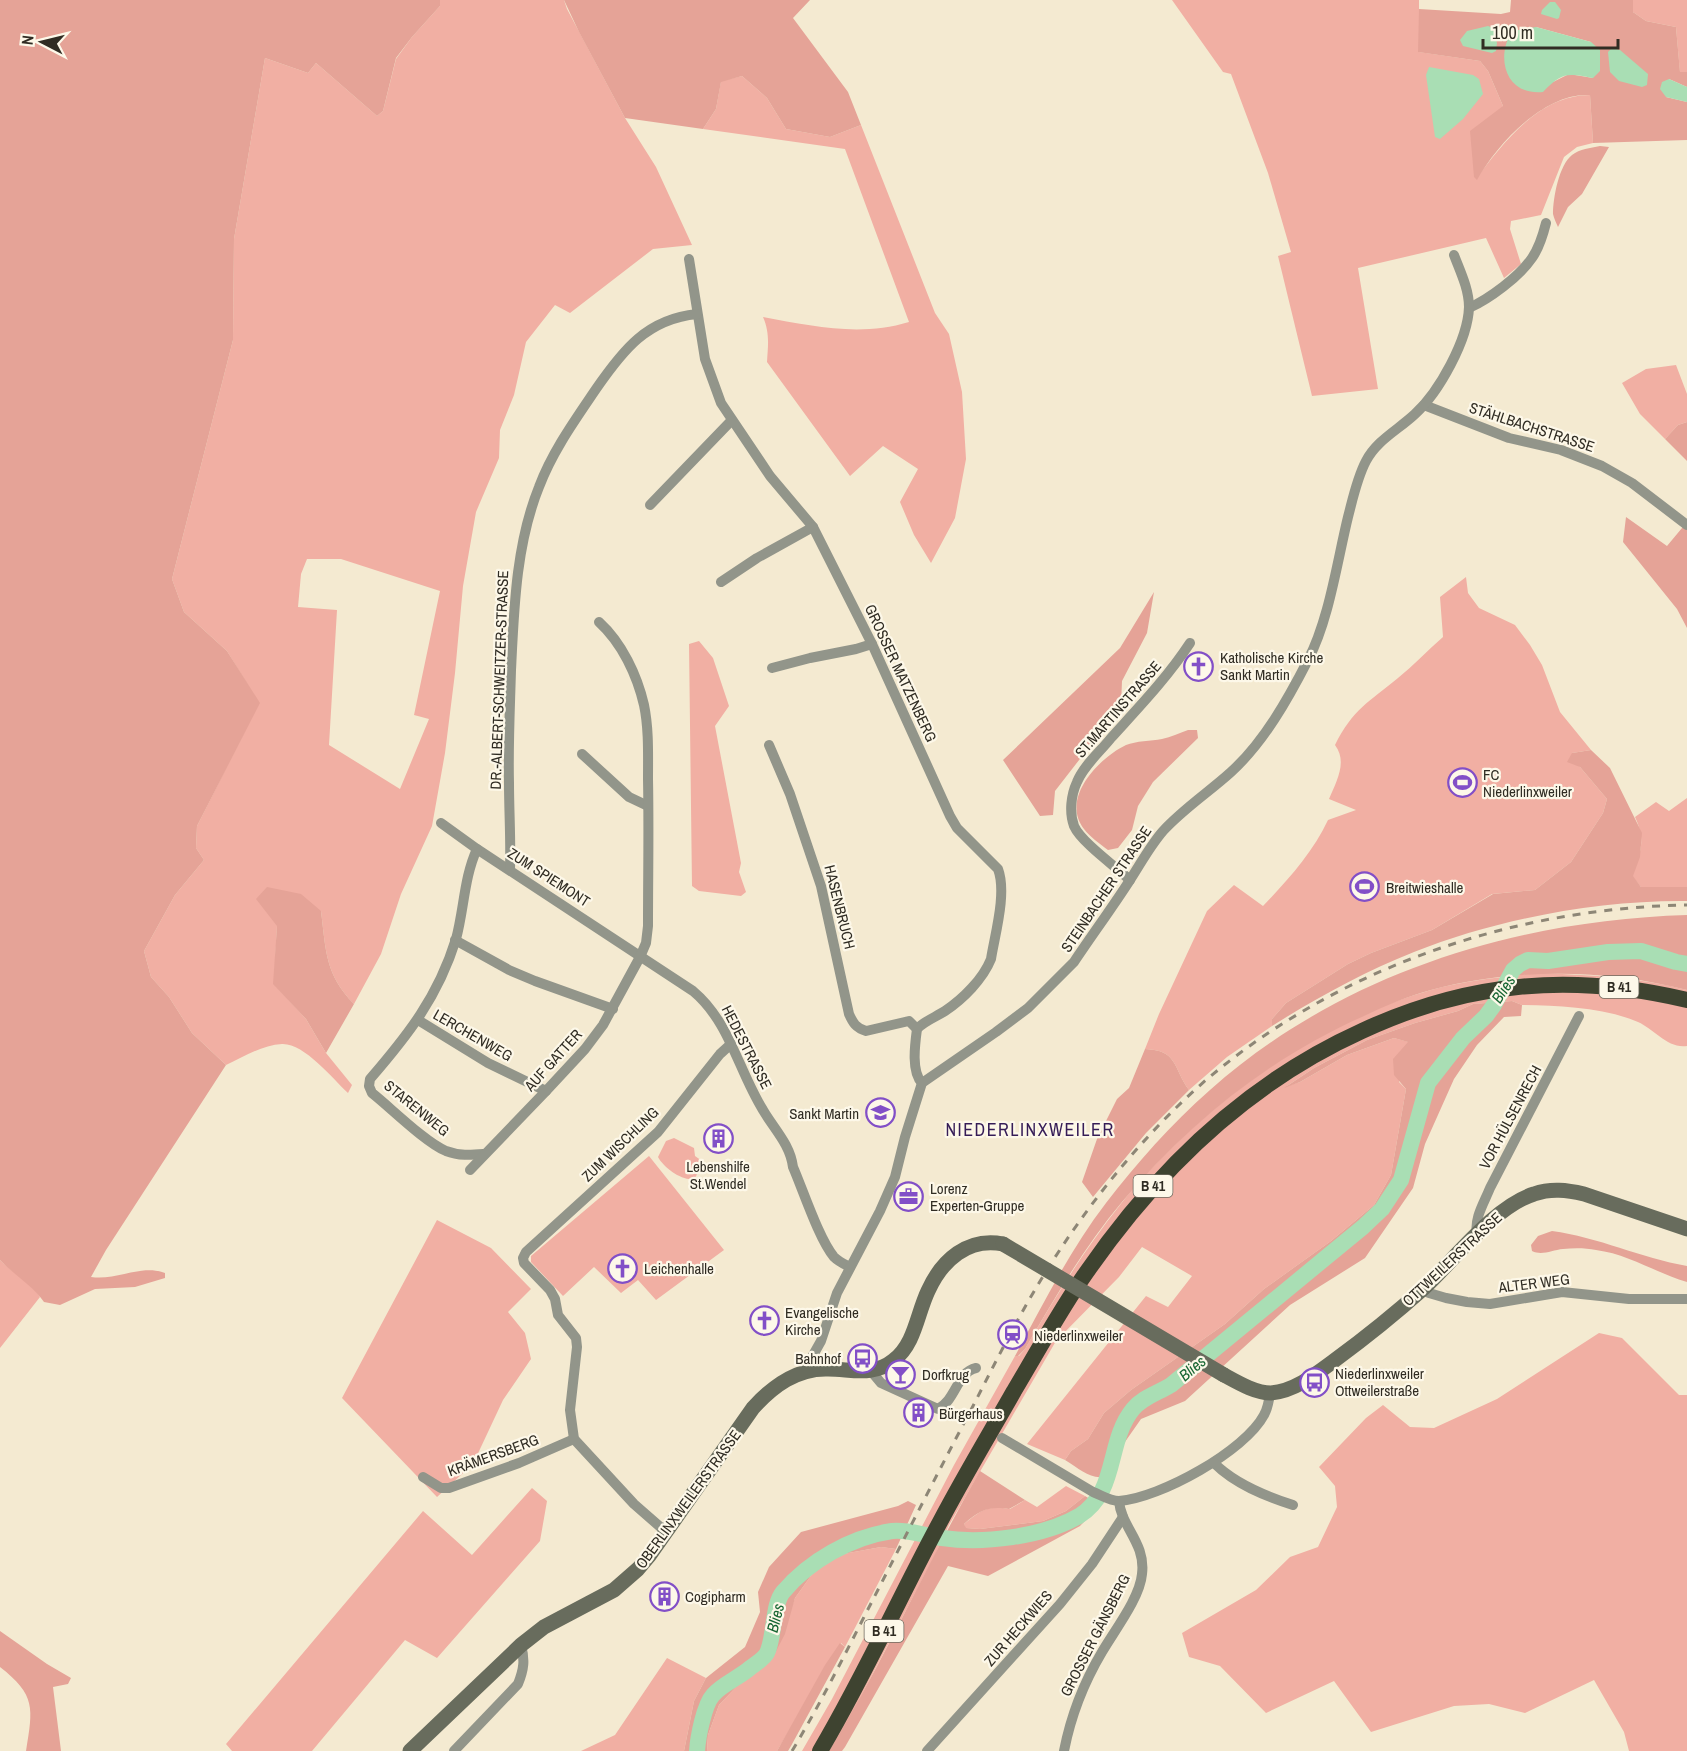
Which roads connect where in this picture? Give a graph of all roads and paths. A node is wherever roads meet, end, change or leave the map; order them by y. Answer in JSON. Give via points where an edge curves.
{"nodes":[{"id":1,"x":1546,"y":223,"type":"dead end"},
{"id":2,"x":1454,"y":255,"type":"dead end"},
{"id":3,"x":689,"y":259,"type":"dead end"},
{"id":4,"x":1469,"y":308,"type":"junction"},
{"id":5,"x":698,"y":314,"type":"junction"},
{"id":6,"x":1424,"y":405,"type":"junction"},
{"id":7,"x":731,"y":421,"type":"junction"},
{"id":8,"x":650,"y":505,"type":"dead end"},
{"id":9,"x":1687,"y":525,"type":"edge"},
{"id":10,"x":813,"y":527,"type":"junction"},
{"id":11,"x":721,"y":582,"type":"dead end"},
{"id":12,"x":599,"y":622,"type":"dead end"},
{"id":13,"x":1190,"y":643,"type":"dead end"},
{"id":14,"x":872,"y":644,"type":"junction"},
{"id":15,"x":772,"y":668,"type":"dead end"},
{"id":16,"x":769,"y":745,"type":"dead end"},
{"id":17,"x":582,"y":754,"type":"dead end"},
{"id":18,"x":648,"y":806,"type":"junction"},
{"id":19,"x":441,"y":823,"type":"dead end"},
{"id":20,"x":477,"y":849,"type":"junction"},
{"id":21,"x":510,"y":869,"type":"junction"},
{"id":22,"x":1130,"y":880,"type":"junction"},
{"id":23,"x":455,"y":940,"type":"junction"},
{"id":24,"x":640,"y":957,"type":"junction"},
{"id":25,"x":1550,"y":985,"type":"junction"},
{"id":26,"x":1687,"y":1000,"type":"edge"},
{"id":27,"x":1687,"y":1008,"type":"edge"},
{"id":28,"x":613,"y":1009,"type":"junction"},
{"id":29,"x":1579,"y":1016,"type":"dead end"},
{"id":30,"x":418,"y":1020,"type":"junction"},
{"id":31,"x":913,"y":1025,"type":"junction"},
{"id":32,"x":731,"y":1044,"type":"junction"},
{"id":33,"x":922,"y":1083,"type":"junction"},
{"id":34,"x":546,"y":1091,"type":"junction"},
{"id":35,"x":484,"y":1154,"type":"junction"},
{"id":36,"x":470,"y":1170,"type":"dead end"},
{"id":37,"x":1687,"y":1229,"type":"edge"},
{"id":38,"x":1477,"y":1234,"type":"junction"},
{"id":39,"x":850,"y":1267,"type":"junction"},
{"id":40,"x":1423,"y":1288,"type":"junction"},
{"id":41,"x":1687,"y":1299,"type":"edge"},
{"id":42,"x":976,"y":1368,"type":"dead end"},
{"id":43,"x":811,"y":1370,"type":"junction"},
{"id":44,"x":871,"y":1371,"type":"junction"},
{"id":45,"x":1270,"y":1393,"type":"junction"},
{"id":46,"x":1002,"y":1438,"type":"dead end"},
{"id":47,"x":574,"y":1439,"type":"junction"},
{"id":48,"x":1214,"y":1463,"type":"junction"},
{"id":49,"x":423,"y":1477,"type":"dead end"},
{"id":50,"x":1119,"y":1501,"type":"junction"},
{"id":51,"x":1293,"y":1505,"type":"dead end"},
{"id":52,"x":1123,"y":1517,"type":"junction"},
{"id":53,"x":666,"y":1532,"type":"junction"},
{"id":54,"x":520,"y":1645,"type":"junction"},
{"id":55,"x":410,"y":1751,"type":"edge"},
{"id":56,"x":454,"y":1751,"type":"edge"},
{"id":57,"x":820,"y":1751,"type":"edge"},
{"id":58,"x":927,"y":1751,"type":"edge"},
{"id":59,"x":1064,"y":1751,"type":"edge"}],
"edges":[{"from":1,"to":4,"type":"street","via":[[1532,259],[1493,294]]},
{"from":2,"to":4,"type":"street"},
{"from":3,"to":5,"type":"street","name":"GROSSER MATZENBERG"},
{"from":4,"to":6,"type":"street","name":"STEINBACHER STRASSE","via":[[1447,373]]},
{"from":5,"to":7,"type":"street","name":"GROSSER MATZENBERG","via":[[709,373]]},
{"from":5,"to":21,"type":"street","name":"DR.-ALBERT-SCHWEITZER-STRASSE","via":[[668,319],[628,348],[558,449],[528,517],[514,606],[509,734]]},
{"from":6,"to":9,"type":"street","name":"STÄHLBACHSTRASSE","via":[[1499,434],[1602,466],[1641,489]]},
{"from":6,"to":22,"type":"street","name":"STEINBACHER STRASSE","via":[[1371,452],[1365,463],[1322,628],[1290,694],[1249,753],[1164,830]]},
{"from":7,"to":8,"type":"street"},
{"from":7,"to":10,"type":"street","name":"GROSSER MATZENBERG"},
{"from":10,"to":11,"type":"street"},
{"from":10,"to":14,"type":"street","name":"GROSSER MATZENBERG"},
{"from":12,"to":18,"type":"street","name":"AUF GATTER","via":[[625,655],[645,707]]},
{"from":13,"to":22,"type":"street","name":"ST.MARTINSTRASSE","via":[[1158,688],[1089,764],[1072,796],[1071,812],[1079,835]]},
{"from":14,"to":15,"type":"street"},
{"from":14,"to":31,"type":"street","name":"GROSSER MATZENBERG","via":[[950,816],[1001,877],[988,967],[945,1011]]},
{"from":16,"to":31,"type":"street","name":"HASENBRUCH","via":[[821,886],[853,1023],[866,1031]]},
{"from":17,"to":18,"type":"street","via":[[629,797]]},
{"from":18,"to":24,"type":"street","name":"AUF GATTER","via":[[648,926]]},
{"from":19,"to":20,"type":"street","name":"ZUM SPIEMONT"},
{"from":20,"to":21,"type":"street","name":"ZUM SPIEMONT"},
{"from":20,"to":23,"type":"street"},
{"from":21,"to":24,"type":"street","name":"ZUM SPIEMONT"},
{"from":22,"to":33,"type":"street","name":"STEINBACHER STRASSE","via":[[1061,977],[1028,1008]]},
{"from":23,"to":28,"type":"street","via":[[509,970]]},
{"from":23,"to":30,"type":"street","via":[[433,995]]},
{"from":24,"to":28,"type":"street","name":"AUF GATTER"},
{"from":24,"to":32,"type":"street","name":"HEDESTRASSE","via":[[705,1001]]},
{"from":25,"to":26,"type":"highway","number":"B 41","via":[[1617,987]]},
{"from":25,"to":27,"type":"highway","via":[[1616,991]]},
{"from":25,"to":57,"type":"highway","number":"B 41","via":[[1513,986],[1418,1008],[1342,1039],[1263,1087],[1188,1149],[1159,1179],[1085,1274],[1046,1337],[940,1521]]},
{"from":28,"to":34,"type":"street","name":"AUF GATTER","via":[[585,1049]]},
{"from":29,"to":38,"type":"street","name":"VOR HÜLSENRECH","via":[[1490,1188],[1478,1217]]},
{"from":30,"to":34,"type":"street","name":"LERCHENWEG","via":[[481,1059]]},
{"from":30,"to":35,"type":"street","name":"STARENWEG","via":[[370,1079],[372,1093],[446,1151]]},
{"from":31,"to":33,"type":"street","via":[[916,1071]]},
{"from":32,"to":39,"type":"street","name":"HEDESTRASSE","via":[[762,1110],[792,1154],[793,1167],[833,1256]]},
{"from":32,"to":47,"type":"street","name":"ZUM WISCHLING","via":[[658,1132],[523,1258],[550,1290],[558,1316],[576,1338],[570,1410]]},
{"from":33,"to":39,"type":"street","via":[[895,1177]]},
{"from":34,"to":35,"type":"street","name":"AUF GATTER"},
{"from":35,"to":36,"type":"street","name":"AUF GATTER"},
{"from":37,"to":38,"type":"main road","name":"OTTWEILERSTRASSE","via":[[1566,1190],[1533,1194],[1513,1204]]},
{"from":38,"to":40,"type":"main road","name":"OTTWEILERSTRASSE"},
{"from":39,"to":43,"type":"street","via":[[812,1358]]},
{"from":40,"to":41,"type":"street","name":"ALTER WEG","via":[[1446,1298],[1490,1304],[1562,1292],[1629,1299]]},
{"from":40,"to":45,"type":"main road","name":"OTTWEILERSTRASSE","via":[[1309,1378]]},
{"from":42,"to":44,"type":"street","via":[[966,1372],[951,1398],[938,1408],[881,1383]]},
{"from":43,"to":44,"type":"main road","name":"OBERLINXWEILERSTRASSE"},
{"from":43,"to":53,"type":"main road","name":"OBERLINXWEILERSTRASSE","via":[[784,1381],[762,1397]]},
{"from":44,"to":45,"type":"main road","bridge":true,"via":[[904,1351],[934,1280],[946,1262],[978,1243],[1003,1244],[1224,1375]]},
{"from":45,"to":48,"type":"street","via":[[1268,1407],[1254,1430]]},
{"from":46,"to":50,"type":"street","via":[[1093,1492]]},
{"from":47,"to":49,"type":"street","name":"KRÄMERSBERG","via":[[449,1488],[441,1488]]},
{"from":47,"to":53,"type":"street","via":[[634,1504]]},
{"from":48,"to":50,"type":"street","via":[[1164,1487]]},
{"from":48,"to":51,"type":"street","via":[[1260,1493]]},
{"from":50,"to":52,"type":"street","name":"GROSSER GÄNSBERG"},
{"from":52,"to":58,"type":"street","name":"ZUR HECKWIES","via":[[1060,1604]]},
{"from":52,"to":59,"type":"street","name":"GROSSER GÄNSBERG","via":[[1138,1544],[1143,1574],[1077,1699]]},
{"from":53,"to":54,"type":"main road","name":"OBERLINXWEILERSTRASSE","via":[[639,1569],[619,1586],[544,1627]]},
{"from":54,"to":55,"type":"main road","name":"OBERLINXWEILERSTRASSE"},
{"from":54,"to":56,"type":"street","via":[[525,1660],[518,1684]]}]}
